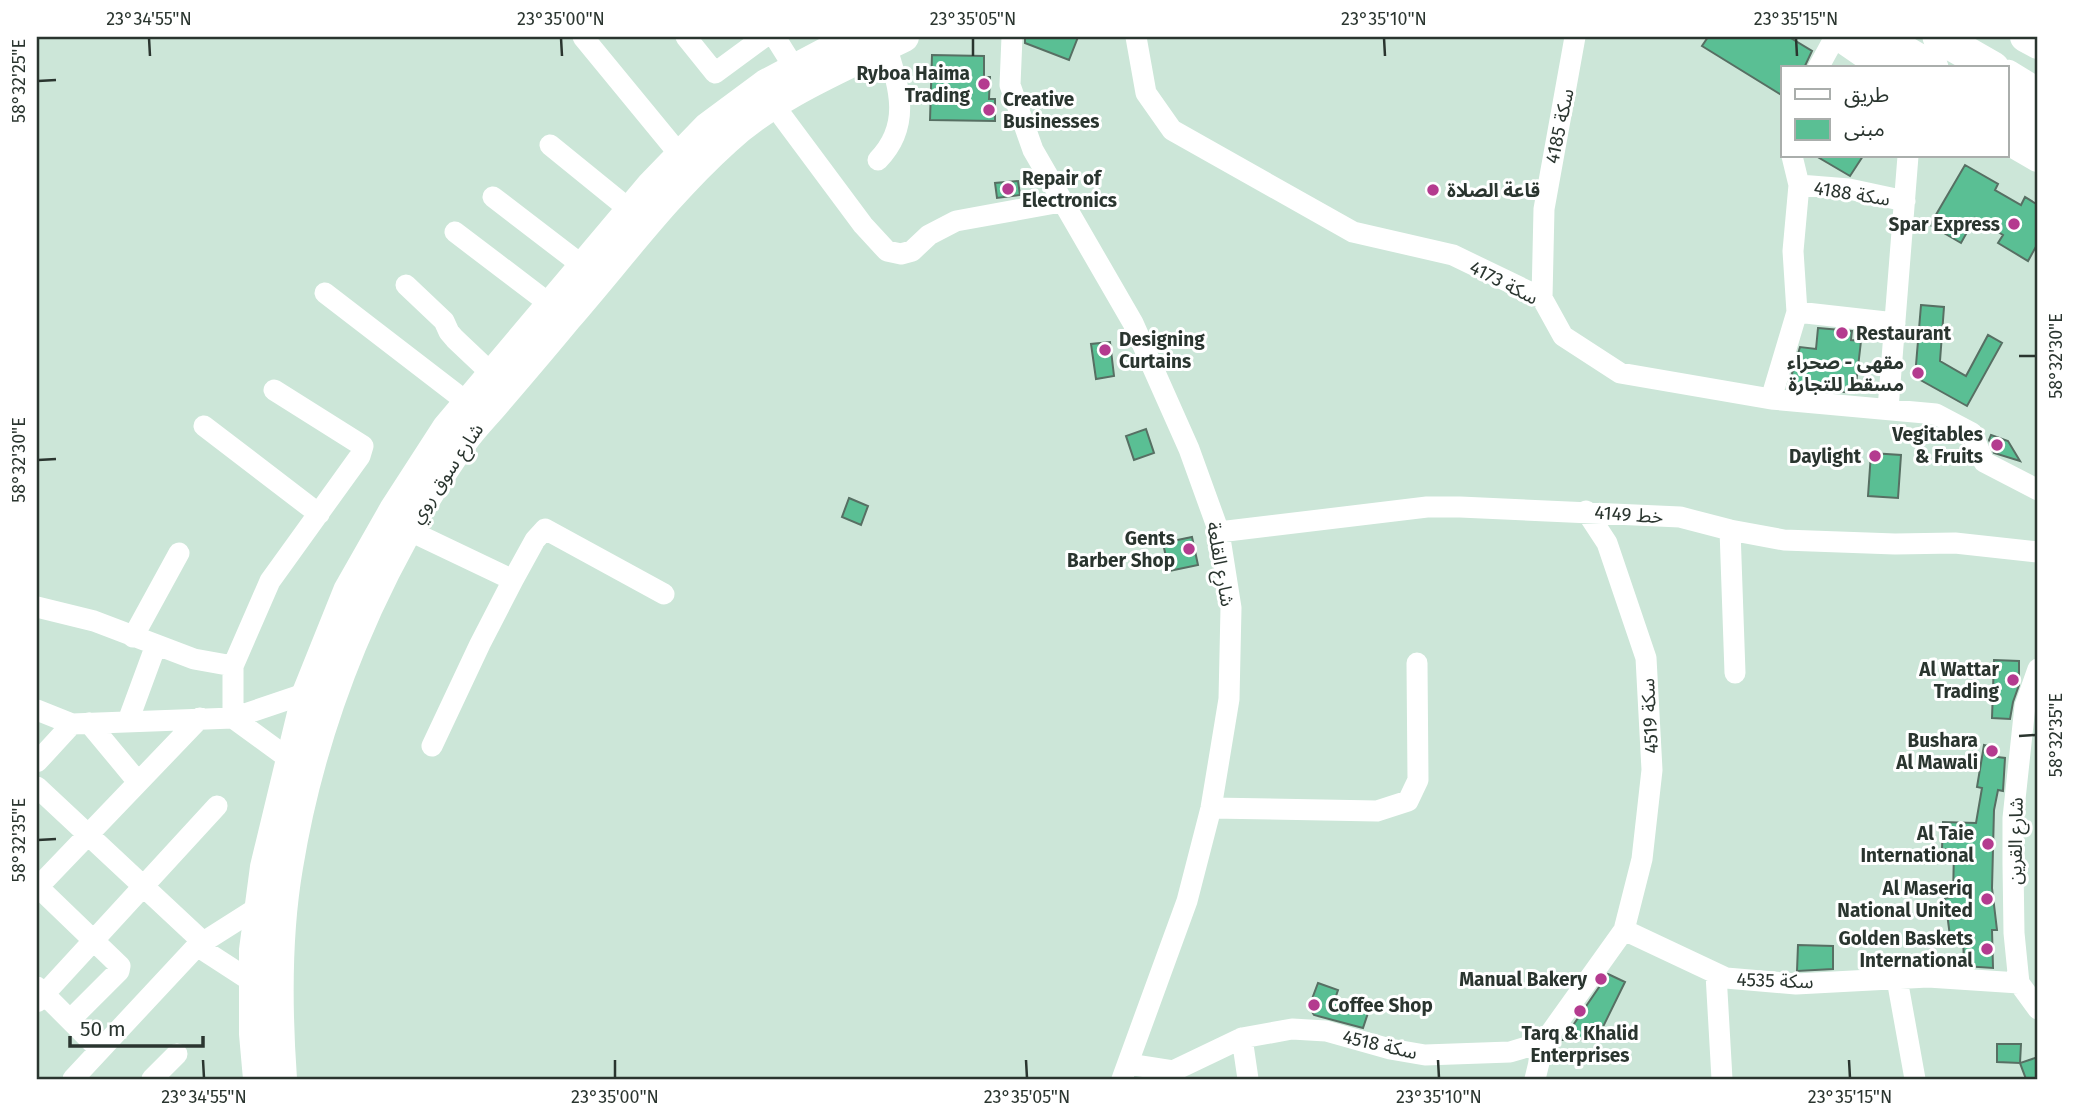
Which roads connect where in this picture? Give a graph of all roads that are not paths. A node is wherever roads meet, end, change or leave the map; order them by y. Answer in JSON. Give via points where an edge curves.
{"nodes":[{"id":1,"x":583,"y":37,"type":"edge"},
{"id":2,"x":686,"y":37,"type":"edge"},
{"id":3,"x":764,"y":37,"type":"edge"},
{"id":4,"x":775,"y":37,"type":"edge"},
{"id":5,"x":855,"y":37,"type":"edge"},
{"id":6,"x":1136,"y":37,"type":"edge"},
{"id":7,"x":1575,"y":37,"type":"edge"},
{"id":8,"x":1835,"y":37,"type":"edge"},
{"id":9,"x":1841,"y":37,"type":"edge"},
{"id":10,"x":1879,"y":37,"type":"edge"},
{"id":11,"x":1939,"y":37,"type":"edge"},
{"id":12,"x":2025,"y":37,"type":"edge"},
{"id":13,"x":895,"y":41,"type":"edge"},
{"id":14,"x":1008,"y":42,"type":"edge"},
{"id":15,"x":2038,"y":44,"type":"edge"},
{"id":16,"x":1819,"y":66,"type":"edge"},
{"id":17,"x":1883,"y":66,"type":"edge"},
{"id":18,"x":1929,"y":66,"type":"edge"},
{"id":19,"x":1990,"y":66,"type":"edge"},
{"id":20,"x":795,"y":69,"type":"junction"},
{"id":21,"x":2008,"y":77,"type":"edge"},
{"id":22,"x":2038,"y":95,"type":"edge"},
{"id":23,"x":773,"y":104,"type":"junction"},
{"id":24,"x":2008,"y":112,"type":"edge"},
{"id":25,"x":2038,"y":128,"type":"edge"},
{"id":26,"x":2008,"y":140,"type":"edge"},
{"id":27,"x":550,"y":145,"type":"dead end"},
{"id":28,"x":681,"y":155,"type":"junction"},
{"id":29,"x":2038,"y":157,"type":"edge"},
{"id":30,"x":1792,"y":158,"type":"edge"},
{"id":31,"x":1908,"y":158,"type":"edge"},
{"id":32,"x":878,"y":160,"type":"dead end"},
{"id":33,"x":1799,"y":184,"type":"junction"},
{"id":34,"x":493,"y":197,"type":"dead end"},
{"id":35,"x":1905,"y":201,"type":"junction"},
{"id":36,"x":1061,"y":202,"type":"junction"},
{"id":37,"x":630,"y":210,"type":"junction"},
{"id":38,"x":455,"y":232,"type":"dead end"},
{"id":39,"x":583,"y":266,"type":"junction"},
{"id":40,"x":406,"y":285,"type":"dead end"},
{"id":41,"x":325,"y":293,"type":"dead end"},
{"id":42,"x":1542,"y":299,"type":"junction"},
{"id":43,"x":551,"y":305,"type":"junction"},
{"id":44,"x":1797,"y":312,"type":"junction"},
{"id":45,"x":1895,"y":323,"type":"junction"},
{"id":46,"x":492,"y":374,"type":"junction"},
{"id":47,"x":274,"y":390,"type":"dead end"},
{"id":48,"x":1771,"y":399,"type":"junction"},
{"id":49,"x":468,"y":403,"type":"junction"},
{"id":50,"x":1888,"y":409,"type":"junction"},
{"id":51,"x":204,"y":426,"type":"dead end"},
{"id":52,"x":2038,"y":490,"type":"edge"},
{"id":53,"x":1586,"y":511,"type":"junction"},
{"id":54,"x":319,"y":514,"type":"junction"},
{"id":55,"x":408,"y":530,"type":"junction"},
{"id":56,"x":1730,"y":530,"type":"junction"},
{"id":57,"x":1219,"y":532,"type":"junction"},
{"id":58,"x":2038,"y":552,"type":"edge"},
{"id":59,"x":179,"y":553,"type":"dead end"},
{"id":60,"x":513,"y":580,"type":"junction"},
{"id":61,"x":664,"y":594,"type":"dead end"},
{"id":62,"x":37,"y":607,"type":"edge"},
{"id":63,"x":133,"y":637,"type":"junction"},
{"id":64,"x":156,"y":645,"type":"junction"},
{"id":65,"x":1417,"y":663,"type":"dead end"},
{"id":66,"x":233,"y":666,"type":"junction"},
{"id":67,"x":2038,"y":669,"type":"edge"},
{"id":68,"x":1735,"y":673,"type":"dead end"},
{"id":69,"x":307,"y":693,"type":"junction"},
{"id":70,"x":37,"y":710,"type":"edge"},
{"id":71,"x":200,"y":718,"type":"junction"},
{"id":72,"x":233,"y":718,"type":"junction"},
{"id":73,"x":128,"y":721,"type":"junction"},
{"id":74,"x":80,"y":723,"type":"junction"},
{"id":75,"x":432,"y":746,"type":"dead end"},
{"id":76,"x":292,"y":761,"type":"junction"},
{"id":77,"x":37,"y":762,"type":"edge"},
{"id":78,"x":138,"y":782,"type":"junction"},
{"id":79,"x":37,"y":788,"type":"edge"},
{"id":80,"x":217,"y":806,"type":"dead end"},
{"id":81,"x":1211,"y":808,"type":"junction"},
{"id":82,"x":88,"y":834,"type":"junction"},
{"id":83,"x":37,"y":887,"type":"edge"},
{"id":84,"x":144,"y":887,"type":"junction"},
{"id":85,"x":260,"y":906,"type":"junction"},
{"id":86,"x":1624,"y":930,"type":"junction"},
{"id":87,"x":95,"y":940,"type":"junction"},
{"id":88,"x":200,"y":944,"type":"junction"},
{"id":89,"x":1716,"y":974,"type":"junction"},
{"id":90,"x":1897,"y":979,"type":"junction"},
{"id":91,"x":254,"y":983,"type":"junction"},
{"id":92,"x":2020,"y":983,"type":"junction"},
{"id":93,"x":39,"y":995,"type":"edge"},
{"id":94,"x":2038,"y":1009,"type":"edge"},
{"id":95,"x":70,"y":1020,"type":"junction"},
{"id":96,"x":254,"y":1034,"type":"junction"},
{"id":97,"x":1242,"y":1038,"type":"junction"},
{"id":98,"x":1545,"y":1041,"type":"junction"},
{"id":99,"x":100,"y":1050,"type":"junction"},
{"id":100,"x":177,"y":1054,"type":"dead end"},
{"id":101,"x":1125,"y":1072,"type":"edge"},
{"id":102,"x":1174,"y":1075,"type":"edge"},
{"id":103,"x":73,"y":1079,"type":"edge"},
{"id":104,"x":152,"y":1079,"type":"edge"},
{"id":105,"x":243,"y":1079,"type":"edge"},
{"id":106,"x":258,"y":1079,"type":"edge"},
{"id":107,"x":282,"y":1079,"type":"edge"},
{"id":108,"x":1248,"y":1079,"type":"edge"},
{"id":109,"x":1535,"y":1079,"type":"edge"},
{"id":110,"x":1722,"y":1079,"type":"edge"},
{"id":111,"x":1915,"y":1079,"type":"edge"}],
"edges":[{"from":1,"to":28,"type":"street"},
{"from":2,"to":3,"type":"street","via":[[715,73]]},
{"from":4,"to":20,"type":"street"},
{"from":5,"to":20,"type":"main road","name":"شارع سوق روي"},
{"from":6,"to":42,"type":"street","name":"سكة 4173","via":[[1146,93],[1172,130],[1353,232],[1453,255]]},
{"from":7,"to":42,"type":"street","name":"سكة 4185","via":[[1544,209]]},
{"from":8,"to":16,"type":"street"},
{"from":9,"to":17,"type":"main road"},
{"from":10,"to":18,"type":"main road"},
{"from":11,"to":19,"type":"main road"},
{"from":12,"to":15,"type":"main road"},
{"from":13,"to":23,"type":"main road","name":"شارع سوق روي"},
{"from":13,"to":32,"type":"street","via":[[901,115],[896,138]]},
{"from":14,"to":36,"type":"street","name":"شارع القلعة","via":[[1010,85],[1033,150]]},
{"from":20,"to":28,"type":"main road","name":"شارع سوق روي","via":[[766,84],[708,127]]},
{"from":21,"to":22,"type":"main road"},
{"from":23,"to":36,"type":"street","via":[[887,251],[912,251],[956,220]]},
{"from":23,"to":55,"type":"main road","name":"شارع سوق روي","via":[[727,139],[651,221],[464,439]]},
{"from":24,"to":25,"type":"main road"},
{"from":26,"to":29,"type":"main road"},
{"from":27,"to":37,"type":"street"},
{"from":28,"to":37,"type":"main road","name":"شارع سوق روي"},
{"from":30,"to":33,"type":"street"},
{"from":31,"to":35,"type":"street"},
{"from":33,"to":35,"type":"street","name":"سكة 4188"},
{"from":33,"to":44,"type":"street","via":[[1793,251]]},
{"from":34,"to":39,"type":"street"},
{"from":35,"to":45,"type":"street"},
{"from":36,"to":57,"type":"street","name":"شارع القلعة","via":[[1133,323],[1189,449]]},
{"from":37,"to":39,"type":"main road","name":"شارع سوق روي"},
{"from":38,"to":43,"type":"street"},
{"from":39,"to":43,"type":"main road","name":"شارع سوق روي"},
{"from":40,"to":46,"type":"street"},
{"from":41,"to":49,"type":"street"},
{"from":42,"to":48,"type":"street","name":"سكة 4173","via":[[1563,336],[1620,373]]},
{"from":43,"to":46,"type":"main road","name":"شارع سوق روي"},
{"from":44,"to":45,"type":"street"},
{"from":44,"to":48,"type":"street"},
{"from":45,"to":50,"type":"street"},
{"from":46,"to":49,"type":"main road","name":"شارع سوق روي"},
{"from":47,"to":54,"type":"street","via":[[363,446]]},
{"from":48,"to":50,"type":"street","name":"سكة 4173"},
{"from":49,"to":69,"type":"main road","name":"شارع سوق روي","via":[[402,498],[348,590]]},
{"from":50,"to":52,"type":"street","name":"سكة 4173","via":[[1936,414],[1972,433],[1984,462]]},
{"from":51,"to":54,"type":"street"},
{"from":53,"to":56,"type":"street","name":"4149 خط","via":[[1680,517]]},
{"from":53,"to":57,"type":"street","name":"4149 خط","via":[[1427,507]]},
{"from":53,"to":86,"type":"street","name":"سكة 4519","via":[[1607,542],[1646,658],[1652,770],[1642,859]]},
{"from":54,"to":66,"type":"street","via":[[270,582]]},
{"from":55,"to":60,"type":"street"},
{"from":55,"to":107,"type":"main road","name":"شارع سوق روي","via":[[372,595],[338,675],[307,782],[288,868],[280,944]]},
{"from":56,"to":58,"type":"street","name":"4149 خط","via":[[1784,540],[1955,543]]},
{"from":56,"to":68,"type":"street"},
{"from":57,"to":81,"type":"street","name":"شارع القلعة","via":[[1231,608],[1229,699]]},
{"from":59,"to":63,"type":"street"},
{"from":60,"to":61,"type":"street","via":[[545,529]]},
{"from":60,"to":75,"type":"street"},
{"from":62,"to":63,"type":"street","via":[[94,621]]},
{"from":63,"to":64,"type":"street"},
{"from":64,"to":66,"type":"street","via":[[194,659]]},
{"from":64,"to":73,"type":"street"},
{"from":65,"to":81,"type":"street","via":[[1419,780],[1408,801],[1377,811]]},
{"from":66,"to":72,"type":"street"},
{"from":67,"to":92,"type":"street","name":"شارع القرين","via":[[2025,706],[2013,818],[2014,933]]},
{"from":69,"to":72,"type":"street"},
{"from":69,"to":76,"type":"main road","name":"شارع سوق روي"},
{"from":70,"to":74,"type":"street"},
{"from":71,"to":72,"type":"street"},
{"from":71,"to":73,"type":"street"},
{"from":71,"to":78,"type":"street"},
{"from":72,"to":76,"type":"street"},
{"from":73,"to":74,"type":"street"},
{"from":74,"to":77,"type":"street"},
{"from":74,"to":78,"type":"street"},
{"from":76,"to":85,"type":"main road","name":"شارع سوق روي","via":[[265,867]]},
{"from":78,"to":82,"type":"street"},
{"from":79,"to":82,"type":"street"},
{"from":80,"to":84,"type":"street"},
{"from":81,"to":101,"type":"street","name":"شارع القلعة","via":[[1187,901]]},
{"from":82,"to":83,"type":"street"},
{"from":82,"to":84,"type":"street"},
{"from":83,"to":87,"type":"street"},
{"from":84,"to":87,"type":"street"},
{"from":84,"to":88,"type":"street"},
{"from":85,"to":88,"type":"street"},
{"from":85,"to":91,"type":"main road","name":"شارع سوق روي"},
{"from":86,"to":89,"type":"street","name":"سكة 4535"},
{"from":86,"to":98,"type":"street"},
{"from":87,"to":93,"type":"street"},
{"from":87,"to":95,"type":"street","via":[[120,968]]},
{"from":88,"to":91,"type":"street"},
{"from":88,"to":99,"type":"street"},
{"from":89,"to":90,"type":"street","name":"سكة 4535","via":[[1796,984]]},
{"from":89,"to":110,"type":"street"},
{"from":90,"to":92,"type":"street","name":"سكة 4535"},
{"from":90,"to":111,"type":"street"},
{"from":91,"to":96,"type":"main road","name":"شارع سوق روي"},
{"from":92,"to":94,"type":"street","name":"شارع القرين"},
{"from":93,"to":95,"type":"street"},
{"from":95,"to":99,"type":"street"},
{"from":96,"to":105,"type":"street"},
{"from":96,"to":106,"type":"main road","name":"شارع سوق روي"},
{"from":97,"to":98,"type":"street","name":"سكة 4518","via":[[1292,1029],[1326,1031],[1390,1049],[1452,1056],[1510,1052]]},
{"from":97,"to":102,"type":"street","name":"سكة 4518"},
{"from":97,"to":108,"type":"street"},
{"from":98,"to":109,"type":"street"},
{"from":99,"to":103,"type":"street"},
{"from":100,"to":104,"type":"street"},
{"from":101,"to":102,"type":"street","name":"سكة 4518"}]}
